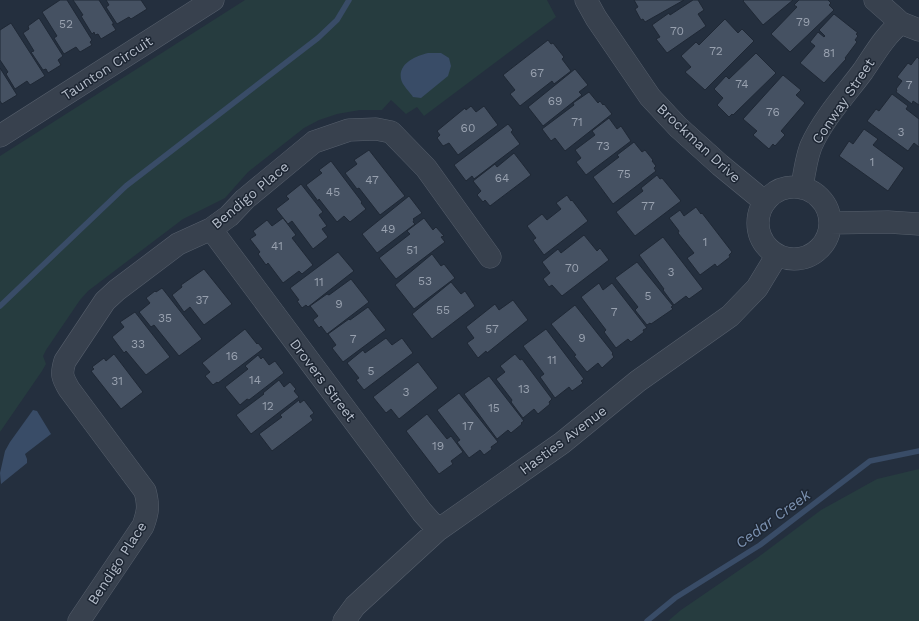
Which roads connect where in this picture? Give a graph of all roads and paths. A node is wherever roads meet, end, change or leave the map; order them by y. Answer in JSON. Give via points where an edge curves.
{"nodes":[{"id":1,"x":213,"y":0,"type":"edge"},
{"id":2,"x":586,"y":0,"type":"edge"},
{"id":3,"x":875,"y":0,"type":"edge"},
{"id":4,"x":910,"y":27,"type":"edge"},
{"id":5,"x":0,"y":136,"type":"edge"},
{"id":6,"x":802,"y":188,"type":"junction"},
{"id":7,"x":765,"y":202,"type":"junction"},
{"id":8,"x":830,"y":224,"type":"junction"},
{"id":9,"x":919,"y":224,"type":"edge"},
{"id":10,"x":211,"y":229,"type":"junction"},
{"id":11,"x":777,"y":255,"type":"junction"},
{"id":12,"x":490,"y":257,"type":"dead end"},
{"id":13,"x":438,"y":530,"type":"junction"},
{"id":14,"x":79,"y":621,"type":"edge"},
{"id":15,"x":344,"y":621,"type":"edge"}],
"edges":[{"from":1,"to":5,"type":"street","name":"Taunton Circuit"},
{"from":2,"to":7,"type":"street","name":"Brockman Drive","via":[[650,97],[683,132]]},
{"from":3,"to":4,"type":"street"},
{"from":4,"to":6,"type":"street","name":"Conway Street","via":[[896,26],[829,116],[809,154]]},
{"from":6,"to":7,"type":"street","via":[[781,190]]},
{"from":6,"to":8,"type":"street","via":[[822,201],[828,211]]},
{"from":7,"to":11,"type":"street","via":[[758,225],[767,247]]},
{"from":8,"to":9,"type":"street"},
{"from":8,"to":11,"type":"street","via":[[828,236],[822,246],[812,254],[801,259],[788,259]]},
{"from":10,"to":12,"type":"street","name":"Bendigo Place","via":[[314,142],[349,130],[376,129],[391,132],[426,168]]},
{"from":10,"to":13,"type":"street","name":"Drovers Street","via":[[417,506]]},
{"from":10,"to":14,"type":"street","name":"Bendigo Place","via":[[178,244],[105,301],[63,366],[63,379],[69,389],[145,491],[149,503],[143,526]]},
{"from":11,"to":13,"type":"street","name":"Hasties Avenue","via":[[757,288],[730,316],[638,381],[562,443]]},
{"from":13,"to":15,"type":"street","name":"Hasties Avenue","via":[[355,606]]}]}
